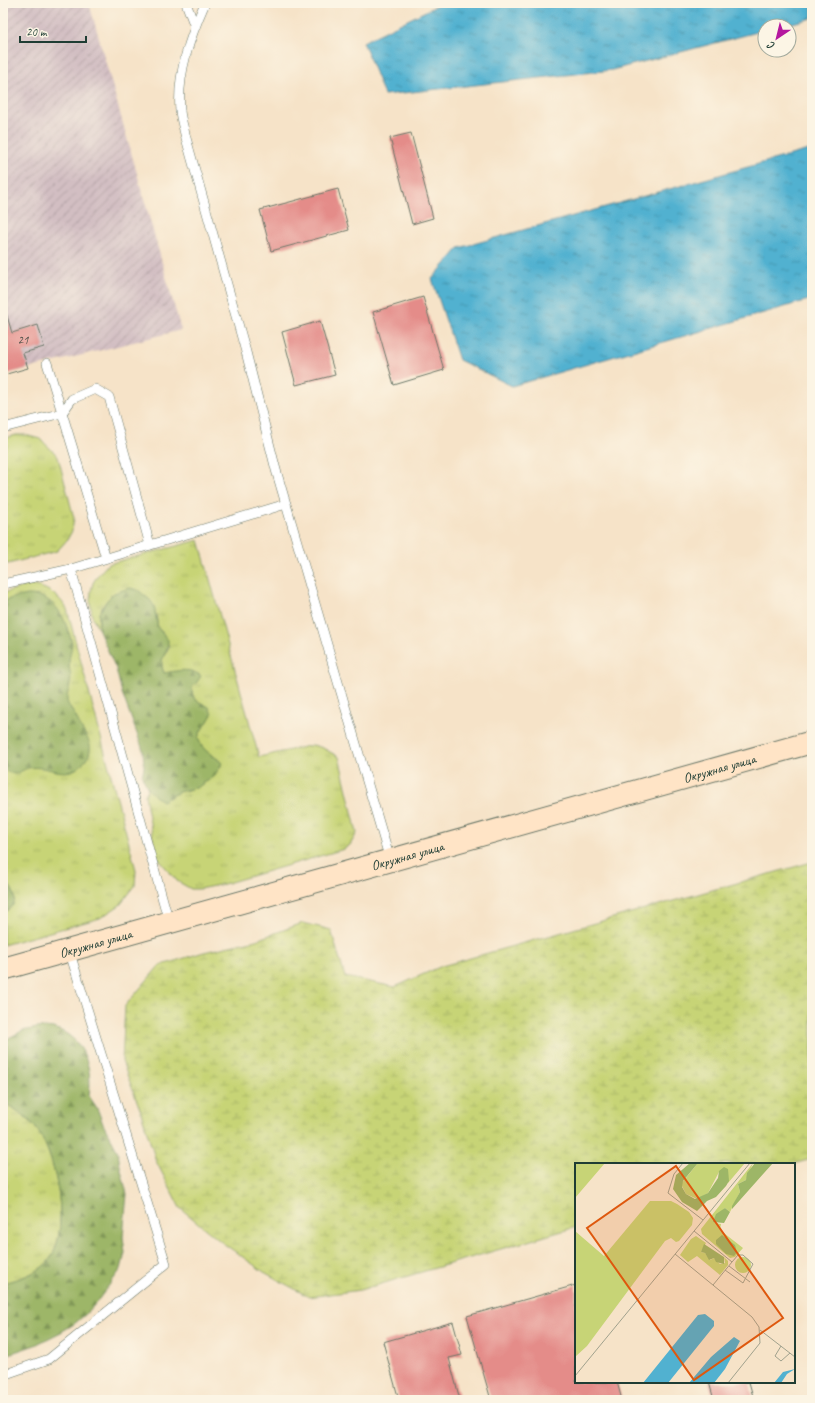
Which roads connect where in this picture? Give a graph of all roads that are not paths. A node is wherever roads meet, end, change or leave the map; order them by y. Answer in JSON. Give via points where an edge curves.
{"nodes":[{"id":1,"x":186,"y":3,"type":"edge"},
{"id":2,"x":205,"y":3,"type":"edge"},
{"id":3,"x":195,"y":27,"type":"junction"},
{"id":4,"x":47,"y":363,"type":"dead end"},
{"id":5,"x":62,"y":412,"type":"junction"},
{"id":6,"x":3,"y":428,"type":"edge"},
{"id":7,"x":286,"y":504,"type":"junction"},
{"id":8,"x":150,"y":544,"type":"junction"},
{"id":9,"x":106,"y":558,"type":"junction"},
{"id":10,"x":71,"y":569,"type":"junction"},
{"id":11,"x":3,"y":584,"type":"edge"},
{"id":12,"x":812,"y":742,"type":"edge"},
{"id":13,"x":390,"y":860,"type":"junction"},
{"id":14,"x":169,"y":922,"type":"junction"},
{"id":15,"x":69,"y":950,"type":"junction"},
{"id":16,"x":3,"y":969,"type":"edge"},
{"id":17,"x":4,"y":1377,"type":"edge"}],
"edges":[{"from":1,"to":3,"type":"lane"},
{"from":2,"to":3,"type":"lane"},
{"from":3,"to":7,"type":"lane","via":[[181,78],[180,111]]},
{"from":4,"to":5,"type":"lane"},
{"from":5,"to":6,"type":"lane"},
{"from":5,"to":8,"type":"lane","via":[[72,399],[95,389],[110,397]]},
{"from":5,"to":9,"type":"lane"},
{"from":7,"to":8,"type":"lane"},
{"from":7,"to":13,"type":"lane"},
{"from":8,"to":9,"type":"lane"},
{"from":9,"to":10,"type":"lane"},
{"from":10,"to":11,"type":"lane"},
{"from":10,"to":14,"type":"lane"},
{"from":12,"to":13,"type":"main road","name":"Окружная улица"},
{"from":13,"to":14,"type":"main road","name":"Окружная улица"},
{"from":14,"to":15,"type":"main road","name":"Окружная улица"},
{"from":15,"to":16,"type":"main road","name":"Окружная улица"},
{"from":15,"to":17,"type":"lane","via":[[166,1264],[49,1359]]}]}
